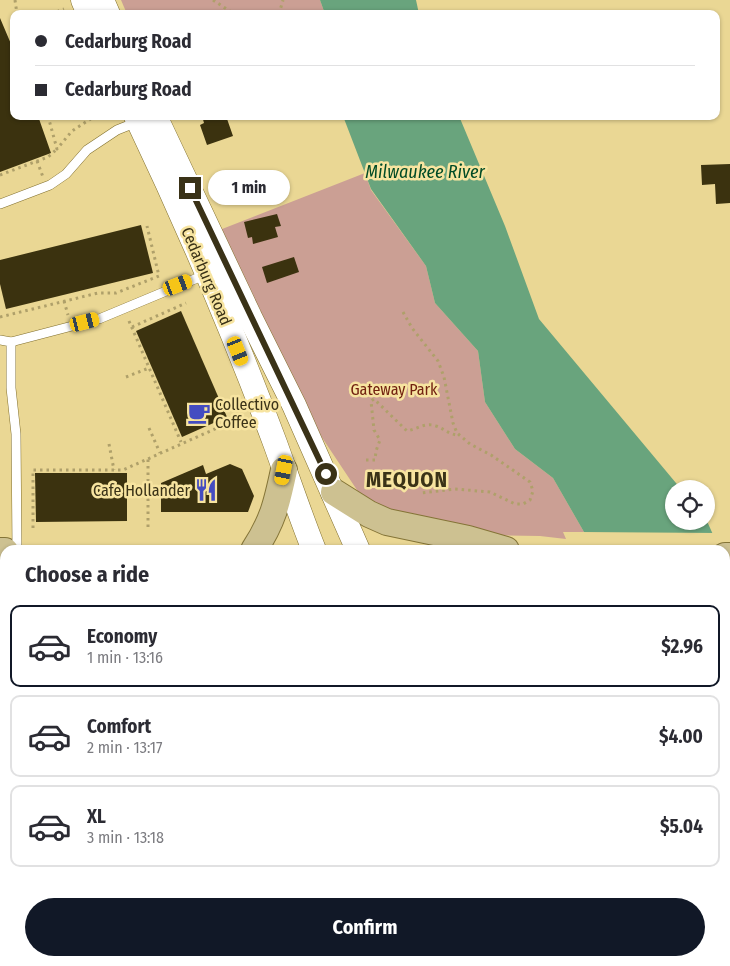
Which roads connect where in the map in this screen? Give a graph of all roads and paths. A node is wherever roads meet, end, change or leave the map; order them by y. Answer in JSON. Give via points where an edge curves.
{"nodes":[{"id":1,"x":213,"y":0,"type":"edge"},
{"id":2,"x":73,"y":4,"type":"edge"},
{"id":3,"x":60,"y":10,"type":"edge"},
{"id":4,"x":228,"y":10,"type":"edge"},
{"id":5,"x":49,"y":120,"type":"edge"},
{"id":6,"x":89,"y":120,"type":"edge"},
{"id":7,"x":140,"y":120,"type":"edge"},
{"id":8,"x":146,"y":120,"type":"edge"},
{"id":9,"x":57,"y":149,"type":"junction"},
{"id":10,"x":0,"y":175,"type":"edge"},
{"id":11,"x":0,"y":204,"type":"edge"},
{"id":12,"x":147,"y":226,"type":"dead end"},
{"id":13,"x":216,"y":270,"type":"junction"},
{"id":14,"x":186,"y":303,"type":"dead end"},
{"id":15,"x":403,"y":312,"type":"dead end"},
{"id":16,"x":0,"y":317,"type":"edge"},
{"id":17,"x":129,"y":321,"type":"dead end"},
{"id":18,"x":132,"y":327,"type":"junction"},
{"id":19,"x":0,"y":340,"type":"edge"},
{"id":20,"x":11,"y":342,"type":"junction"},
{"id":21,"x":149,"y":368,"type":"junction"},
{"id":22,"x":126,"y":377,"type":"dead end"},
{"id":23,"x":235,"y":420,"type":"dead end"},
{"id":24,"x":149,"y":428,"type":"dead end"},
{"id":25,"x":460,"y":435,"type":"junction"},
{"id":26,"x":181,"y":442,"type":"junction"},
{"id":27,"x":109,"y":444,"type":"dead end"},
{"id":28,"x":160,"y":452,"type":"junction"},
{"id":29,"x":148,"y":458,"type":"junction"},
{"id":30,"x":366,"y":460,"type":"dead end"},
{"id":31,"x":114,"y":470,"type":"junction"},
{"id":32,"x":284,"y":470,"type":"junction"},
{"id":33,"x":334,"y":492,"type":"junction"},
{"id":34,"x":420,"y":492,"type":"dead end"},
{"id":35,"x":148,"y":527,"type":"dead end"},
{"id":36,"x":33,"y":528,"type":"dead end"},
{"id":37,"x":17,"y":545,"type":"edge"},
{"id":38,"x":257,"y":545,"type":"edge"},
{"id":39,"x":312,"y":545,"type":"edge"},
{"id":40,"x":356,"y":545,"type":"edge"},
{"id":41,"x":489,"y":545,"type":"edge"}],
"edges":[{"from":1,"to":4,"type":"path"},
{"from":2,"to":3,"type":"path"},
{"from":5,"to":9,"type":"path"},
{"from":6,"to":9,"type":"path","via":[[72,131]]},
{"from":7,"to":11,"type":"lane","via":[[117,130],[88,150],[66,174],[50,185]]},
{"from":8,"to":13,"type":"main road","name":"Cedarburg Road","via":[[166,180]]},
{"from":9,"to":10,"type":"path","via":[[48,157]]},
{"from":12,"to":16,"type":"path","via":[[159,276],[117,295],[98,293]]},
{"from":13,"to":20,"type":"lane","via":[[99,319]]},
{"from":13,"to":32,"type":"main road","name":"Cedarburg Road"},
{"from":13,"to":33,"type":"main road","name":"Cedarburg Road"},
{"from":14,"to":18,"type":"path"},
{"from":15,"to":25,"type":"path","via":[[438,361],[453,423]]},
{"from":17,"to":18,"type":"path"},
{"from":18,"to":21,"type":"path"},
{"from":19,"to":20,"type":"lane"},
{"from":20,"to":37,"type":"lane"},
{"from":21,"to":22,"type":"path"},
{"from":21,"to":26,"type":"path"},
{"from":23,"to":26,"type":"path"},
{"from":24,"to":28,"type":"path"},
{"from":25,"to":30,"type":"path","via":[[426,425],[407,431],[374,399],[371,401],[374,430],[380,440],[375,460]]},
{"from":25,"to":34,"type":"path","via":[[530,482],[532,496],[523,504],[516,504],[490,492],[455,489]]},
{"from":26,"to":28,"type":"path"},
{"from":27,"to":31,"type":"path"},
{"from":28,"to":29,"type":"path"},
{"from":29,"to":31,"type":"path","via":[[123,470]]},
{"from":29,"to":35,"type":"path"},
{"from":31,"to":36,"type":"path","via":[[33,470]]},
{"from":32,"to":38,"type":"main road","via":[[270,526]]},
{"from":32,"to":39,"type":"main road","name":"Cedarburg Road"},
{"from":33,"to":40,"type":"main road","name":"Cedarburg Road"},
{"from":33,"to":41,"type":"main road","via":[[387,522]]}]}
